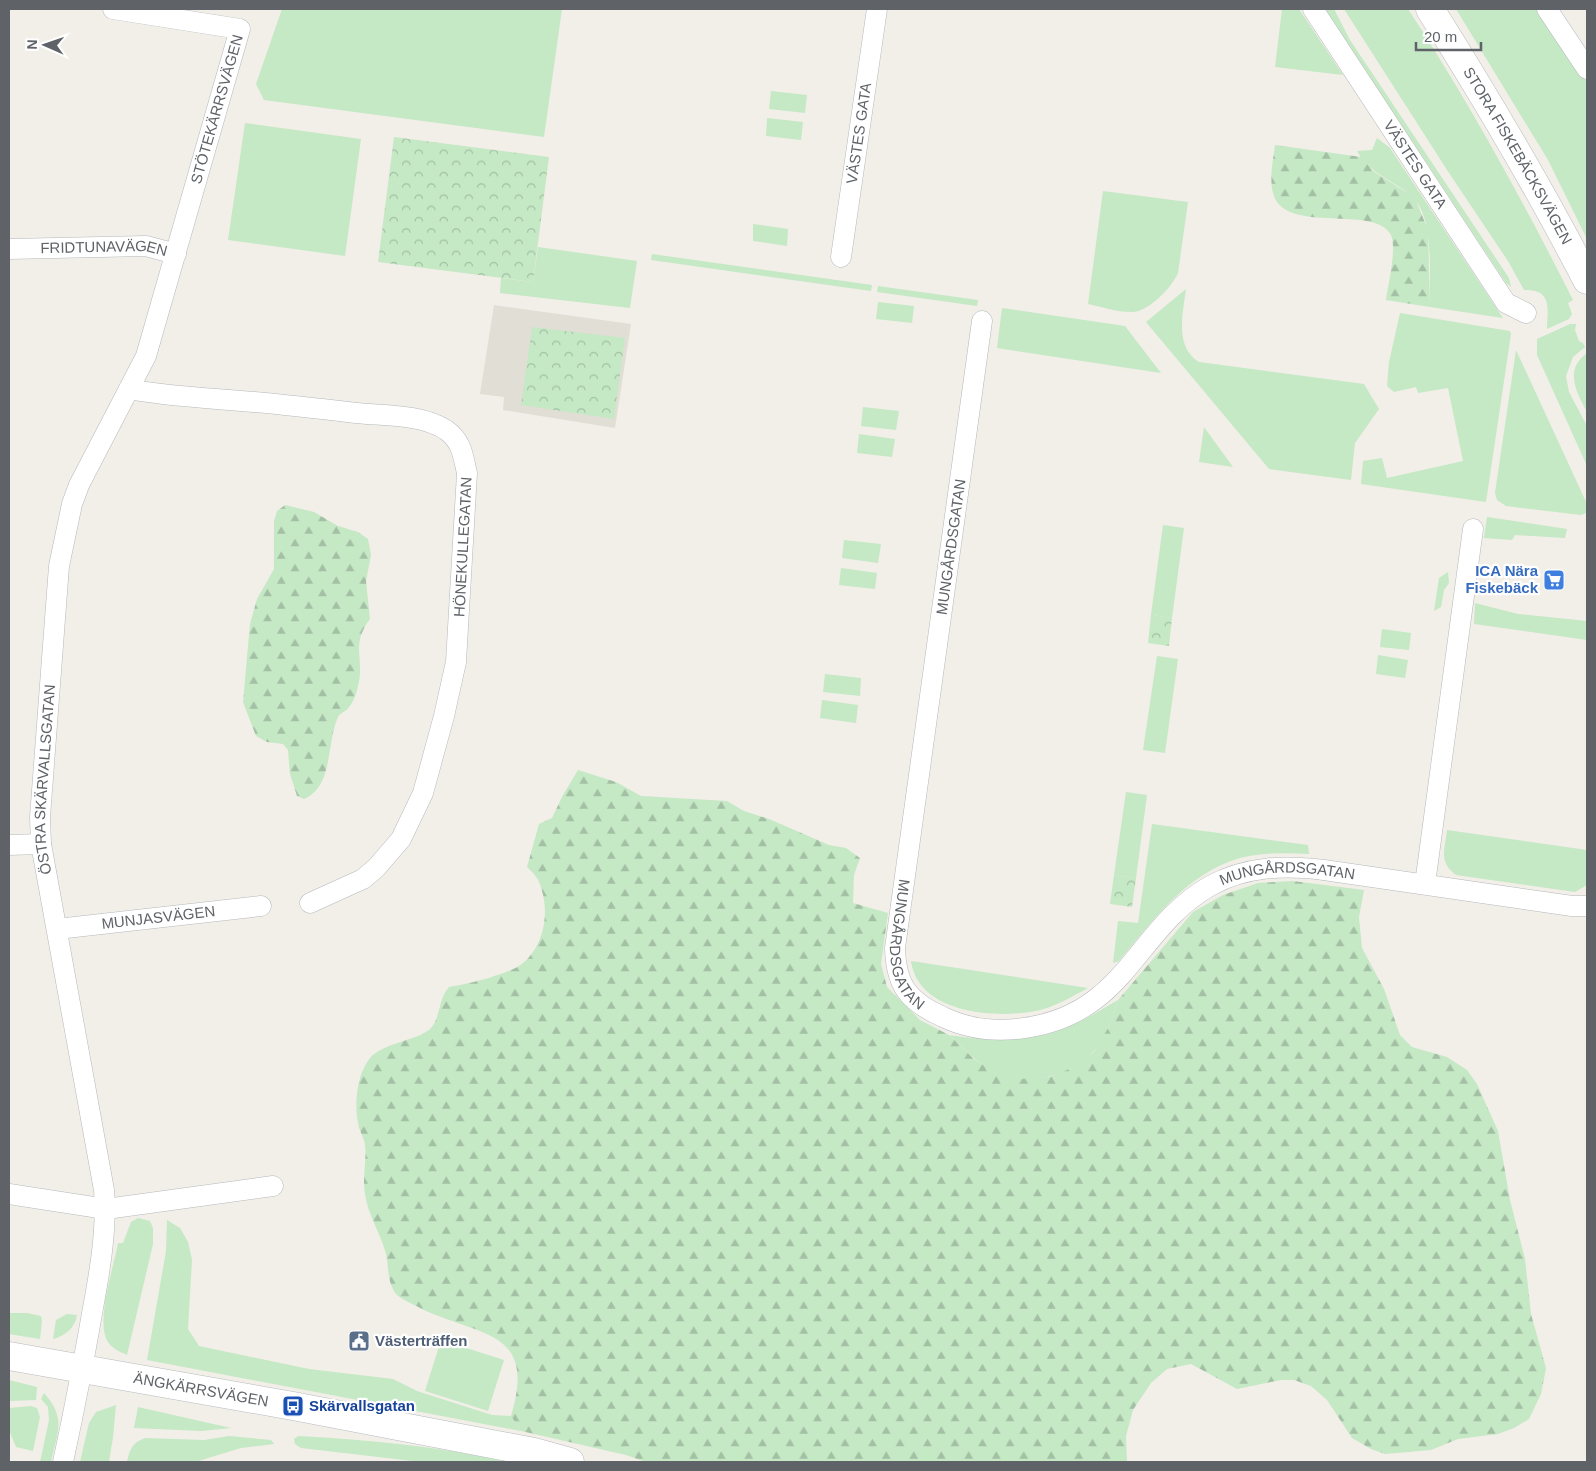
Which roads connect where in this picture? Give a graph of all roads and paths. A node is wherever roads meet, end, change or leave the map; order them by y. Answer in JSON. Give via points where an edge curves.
{"nodes":[{"id":1,"x":113,"y":9,"type":"edge"},
{"id":2,"x":877,"y":9,"type":"edge"},
{"id":3,"x":1313,"y":9,"type":"edge"},
{"id":4,"x":1430,"y":9,"type":"edge"},
{"id":5,"x":1547,"y":9,"type":"edge"},
{"id":6,"x":1587,"y":69,"type":"edge"},
{"id":7,"x":9,"y":249,"type":"edge"},
{"id":8,"x":176,"y":254,"type":"junction"},
{"id":9,"x":840,"y":257,"type":"dead end"},
{"id":10,"x":1587,"y":280,"type":"edge"},
{"id":11,"x":1526,"y":313,"type":"dead end"},
{"id":12,"x":982,"y":321,"type":"dead end"},
{"id":13,"x":129,"y":389,"type":"junction"},
{"id":14,"x":1473,"y":529,"type":"dead end"},
{"id":15,"x":41,"y":844,"type":"junction"},
{"id":16,"x":9,"y":845,"type":"edge"},
{"id":17,"x":1424,"y":884,"type":"junction"},
{"id":18,"x":310,"y":903,"type":"dead end"},
{"id":19,"x":261,"y":906,"type":"dead end"},
{"id":20,"x":1587,"y":906,"type":"edge"},
{"id":21,"x":57,"y":929,"type":"junction"},
{"id":22,"x":273,"y":1186,"type":"dead end"},
{"id":23,"x":9,"y":1194,"type":"edge"},
{"id":24,"x":106,"y":1209,"type":"junction"},
{"id":25,"x":9,"y":1356,"type":"edge"},
{"id":26,"x":83,"y":1368,"type":"junction"},
{"id":27,"x":63,"y":1462,"type":"edge"},
{"id":28,"x":570,"y":1462,"type":"edge"}],
"edges":[{"from":1,"to":8,"type":"street","name":"STÖTEKÄRRSVÄGEN","via":[[240,29]]},
{"from":2,"to":9,"type":"street","name":"VÄSTES GATA"},
{"from":3,"to":11,"type":"street","name":"VÄSTES GATA","via":[[1506,303]]},
{"from":4,"to":10,"type":"street","name":"STORA FISKEBÄCKSVÄGEN","via":[[1502,126]]},
{"from":5,"to":6,"type":"street"},
{"from":7,"to":8,"type":"street","name":"FRIDTUNAVÄGEN","via":[[146,246]]},
{"from":8,"to":13,"type":"street","name":"FRIDTUNAVÄGEN","via":[[146,356]]},
{"from":12,"to":17,"type":"street","name":"MUNGÅRDSGATAN","via":[[895,948],[901,984],[911,998],[925,1009],[968,1026],[992,1030],[1034,1027],[1075,1013],[1099,999],[1175,912],[1211,886],[1238,875],[1269,867],[1295,867]]},
{"from":13,"to":15,"type":"street","name":"ÖSTRA SKÄRVALLSGATAN","via":[[79,485],[63,541]]},
{"from":13,"to":18,"type":"street","name":"HÖNEKULLEGATAN","via":[[404,418],[445,430],[463,451],[467,473],[459,639],[444,716],[422,793],[401,838],[376,868],[363,879]]},
{"from":14,"to":17,"type":"street"},
{"from":15,"to":16,"type":"street"},
{"from":15,"to":21,"type":"street","name":"ÖSTRA SKÄRVALLSGATAN"},
{"from":17,"to":20,"type":"street","name":"MUNGÅRDSGATAN"},
{"from":19,"to":21,"type":"street","name":"MUNJASVÄGEN"},
{"from":21,"to":24,"type":"street","name":"ÖSTRA SKÄRVALLSGATAN"},
{"from":22,"to":24,"type":"street"},
{"from":23,"to":24,"type":"street"},
{"from":24,"to":26,"type":"street","name":"ÖSTRA SKÄRVALLSGATAN","via":[[98,1283]]},
{"from":25,"to":26,"type":"street","name":"ÄNGKÄRRSVÄGEN"},
{"from":26,"to":27,"type":"street"},
{"from":26,"to":28,"type":"street","name":"ÄNGKÄRRSVÄGEN","via":[[534,1452]]}]}
